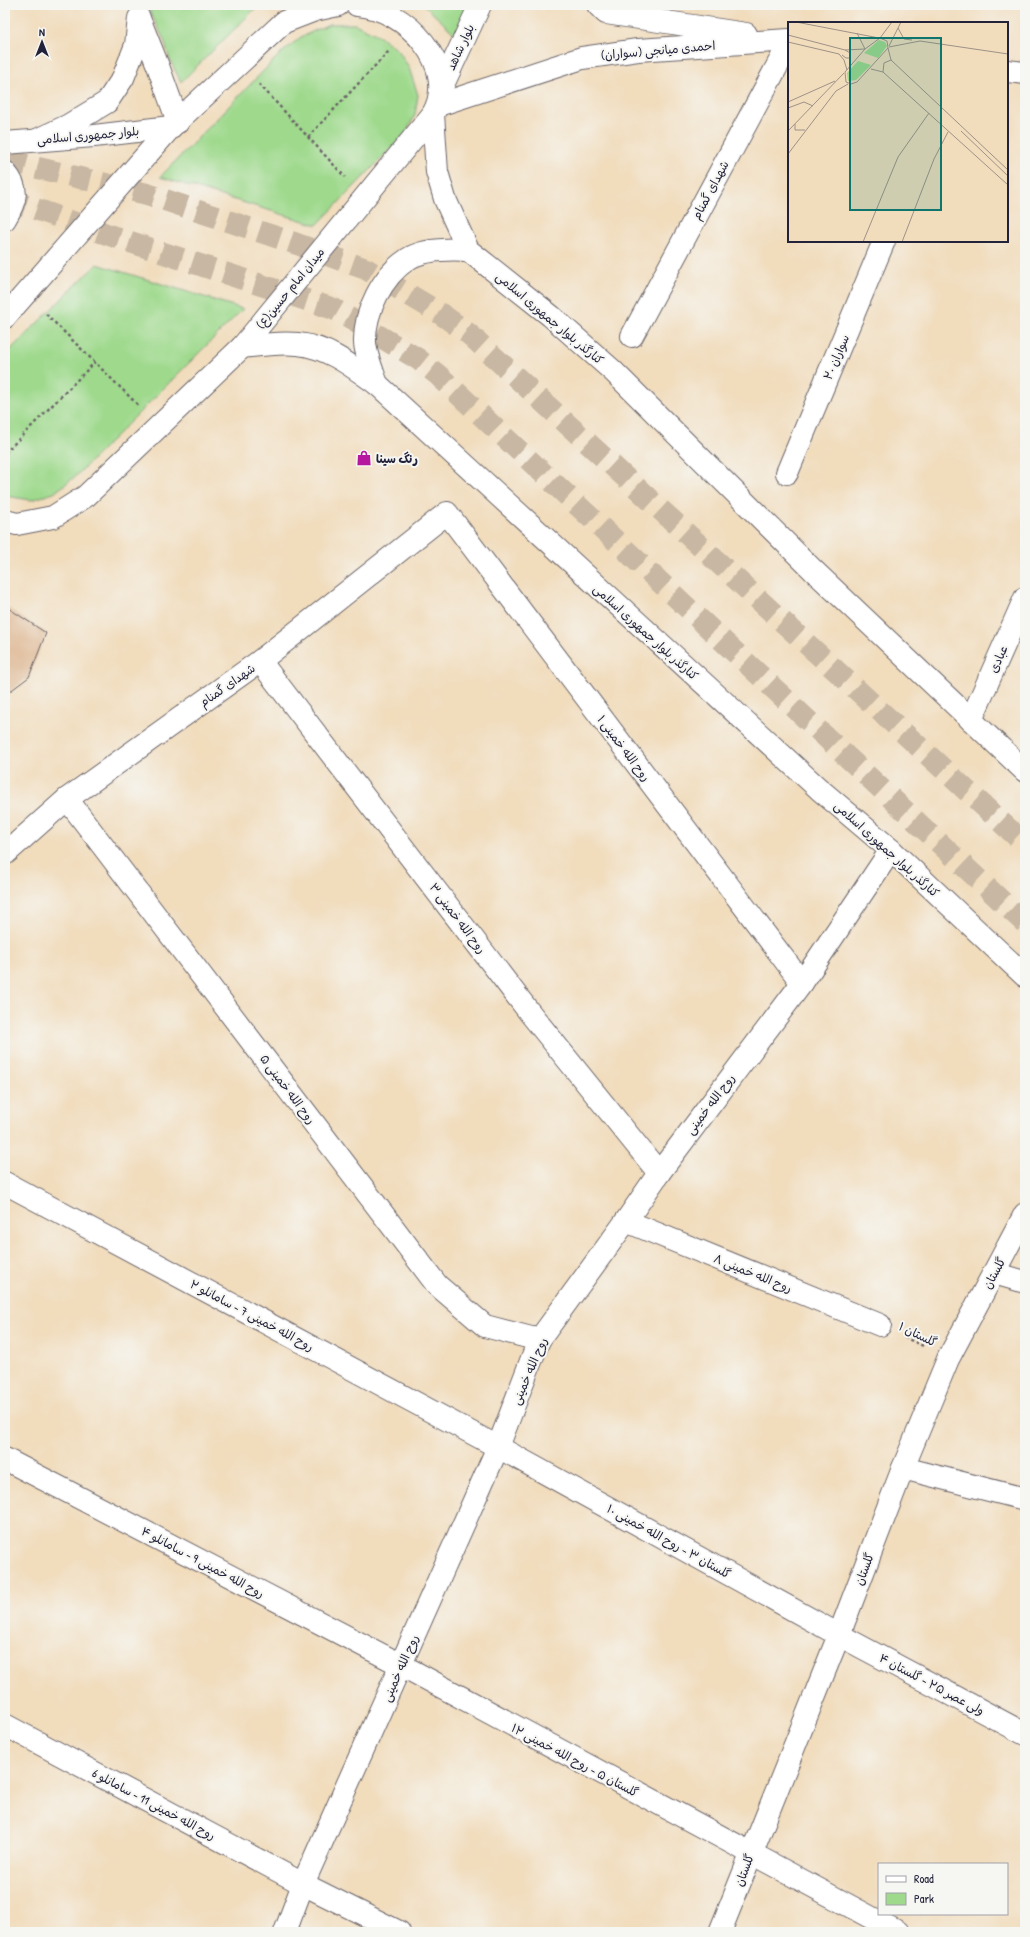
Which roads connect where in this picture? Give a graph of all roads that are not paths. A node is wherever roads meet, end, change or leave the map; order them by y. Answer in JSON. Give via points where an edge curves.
{"nodes":[{"id":1,"x":357,"y":5,"type":"edge"},
{"id":2,"x":480,"y":5,"type":"edge"},
{"id":3,"x":598,"y":5,"type":"edge"},
{"id":4,"x":330,"y":6,"type":"edge"},
{"id":5,"x":136,"y":12,"type":"edge"},
{"id":6,"x":788,"y":40,"type":"edge"},
{"id":7,"x":788,"y":40,"type":"edge"},
{"id":8,"x":788,"y":46,"type":"edge"},
{"id":9,"x":437,"y":103,"type":"junction"},
{"id":10,"x":174,"y":125,"type":"junction"},
{"id":11,"x":39,"y":140,"type":"junction"},
{"id":12,"x":5,"y":143,"type":"edge"},
{"id":13,"x":5,"y":172,"type":"edge"},
{"id":14,"x":5,"y":219,"type":"edge"},
{"id":15,"x":884,"y":242,"type":"edge"},
{"id":16,"x":468,"y":250,"type":"junction"},
{"id":17,"x":5,"y":317,"type":"edge"},
{"id":18,"x":632,"y":336,"type":"dead end"},
{"id":19,"x":242,"y":347,"type":"junction"},
{"id":20,"x":377,"y":384,"type":"junction"},
{"id":21,"x":788,"y":473,"type":"dead end"},
{"id":22,"x":446,"y":513,"type":"joint"},
{"id":23,"x":5,"y":521,"type":"edge"},
{"id":24,"x":1025,"y":598,"type":"edge"},
{"id":25,"x":260,"y":661,"type":"junction"},
{"id":26,"x":971,"y":720,"type":"junction"},
{"id":27,"x":1025,"y":771,"type":"edge"},
{"id":28,"x":67,"y":799,"type":"junction"},
{"id":29,"x":891,"y":850,"type":"junction"},
{"id":30,"x":5,"y":854,"type":"edge"},
{"id":31,"x":1025,"y":976,"type":"edge"},
{"id":32,"x":802,"y":983,"type":"junction"},
{"id":33,"x":659,"y":1173,"type":"junction"},
{"id":34,"x":5,"y":1183,"type":"edge"},
{"id":35,"x":1025,"y":1214,"type":"edge"},
{"id":36,"x":626,"y":1221,"type":"junction"},
{"id":37,"x":994,"y":1272,"type":"junction"},
{"id":38,"x":1025,"y":1282,"type":"edge"},
{"id":39,"x":880,"y":1325,"type":"road end"},
{"id":40,"x":539,"y":1340,"type":"junction"},
{"id":41,"x":498,"y":1447,"type":"junction"},
{"id":42,"x":5,"y":1459,"type":"edge"},
{"id":43,"x":903,"y":1468,"type":"junction"},
{"id":44,"x":1025,"y":1499,"type":"edge"},
{"id":45,"x":839,"y":1635,"type":"junction"},
{"id":46,"x":401,"y":1665,"type":"junction"},
{"id":47,"x":5,"y":1725,"type":"edge"},
{"id":48,"x":1025,"y":1734,"type":"edge"},
{"id":49,"x":750,"y":1854,"type":"junction"},
{"id":50,"x":303,"y":1884,"type":"junction"},
{"id":51,"x":285,"y":1932,"type":"edge"},
{"id":52,"x":399,"y":1932,"type":"edge"},
{"id":53,"x":720,"y":1932,"type":"edge"},
{"id":54,"x":898,"y":1932,"type":"edge"}],
"edges":[{"from":1,"to":9,"type":"street","via":[[396,17],[423,41],[438,72]]},
{"from":2,"to":9,"type":"street","name":"بلوار شاهد"},
{"from":3,"to":7,"type":"street","via":[[606,13]]},
{"from":4,"to":10,"type":"street","via":[[284,22]]},
{"from":5,"to":10,"type":"street","via":[[158,66]]},
{"from":5,"to":11,"type":"street","via":[[136,45],[123,78],[107,102]]},
{"from":6,"to":9,"type":"street","name":"احمدی میانجی (سواران)","via":[[638,50],[582,58]]},
{"from":8,"to":18,"type":"street","name":"شهدای گمنام"},
{"from":9,"to":16,"type":"street","name":"کنارگذر بلوار جمهوری اسلامی","via":[[438,172],[445,199]]},
{"from":9,"to":19,"type":"street","name":"میدان امام حسین(ع)","via":[[364,198]]},
{"from":10,"to":11,"type":"street","name":"بلوار جمهوری اسلامی","via":[[94,136]]},
{"from":10,"to":17,"type":"street"},
{"from":11,"to":12,"type":"street","name":"بلوار جمهوری اسلامی"},
{"from":13,"to":14,"type":"street","via":[[15,187],[14,204]]},
{"from":15,"to":21,"type":"street","name":"سواران ۲۰"},
{"from":16,"to":20,"type":"street","via":[[441,248],[409,258],[385,281],[368,315],[365,344]]},
{"from":16,"to":26,"type":"street","name":"کنارگذر بلوار جمهوری اسلامی","via":[[551,316],[613,371],[813,570]]},
{"from":19,"to":20,"type":"street","name":"کنارگذر بلوار جمهوری اسلامی","via":[[298,344],[321,349],[346,362]]},
{"from":19,"to":23,"type":"street","name":"میدان امام حسین(ع)","via":[[86,496],[53,517],[17,524]]},
{"from":20,"to":29,"type":"street","name":"کنارگذر بلوار جمهوری اسلامی","via":[[819,789]]},
{"from":22,"to":25,"type":"street","name":"شهدای گمنام"},
{"from":22,"to":32,"type":"street","name":"روح الله خمینی ۱"},
{"from":24,"to":26,"type":"street","name":"عبادی"},
{"from":25,"to":28,"type":"street","name":"شهدای گمنام"},
{"from":25,"to":33,"type":"street","name":"روح الله خمینی ۳","via":[[530,1013]]},
{"from":26,"to":27,"type":"street","name":"کنارگذر بلوار جمهوری اسلامی"},
{"from":28,"to":30,"type":"street","name":"شهدای گمنام"},
{"from":28,"to":40,"type":"street","name":"روح الله خمینی ۵","via":[[438,1285],[485,1326]]},
{"from":29,"to":31,"type":"street","name":"کنارگذر بلوار جمهوری اسلامی"},
{"from":29,"to":32,"type":"street","name":"روح الله خمینی"},
{"from":32,"to":33,"type":"street","name":"روح الله خمینی"},
{"from":33,"to":36,"type":"street","name":"روح الله خمینی"},
{"from":34,"to":41,"type":"street","name":"روح الله خمینی 7 - سامانلو ۲"},
{"from":35,"to":37,"type":"street","name":"گلستان"},
{"from":36,"to":39,"type":"street","name":"روح الله خمینی ۸"},
{"from":36,"to":40,"type":"street","name":"روح الله خمینی"},
{"from":37,"to":38,"type":"street"},
{"from":37,"to":43,"type":"street","name":"گلستان","via":[[948,1359]]},
{"from":40,"to":41,"type":"street","name":"روح الله خمینی"},
{"from":41,"to":45,"type":"street","name":"گلستان ۳ - روح الله خمینی ۱۰"},
{"from":41,"to":46,"type":"street","name":"روح الله خمینی"},
{"from":42,"to":46,"type":"street","name":"روح الله خمینی 9 - سامانلو ۴"},
{"from":43,"to":44,"type":"street"},
{"from":43,"to":45,"type":"street","name":"گلستان"},
{"from":45,"to":48,"type":"street","name":"ولی عصر ۲۵ - گلستان ۴"},
{"from":45,"to":49,"type":"street","name":"گلستان"},
{"from":46,"to":49,"type":"street","name":"گلستان ۵ - روح الله خمینی ۱۲"},
{"from":46,"to":50,"type":"street","name":"روح الله خمینی"},
{"from":47,"to":50,"type":"street","name":"روح الله خمینی 11 - سامانلو 6"},
{"from":49,"to":53,"type":"street","name":"گلستان"},
{"from":49,"to":54,"type":"street","name":"گلستان ۵ - روح الله خمینی ۱۲"},
{"from":50,"to":51,"type":"street","name":"روح الله خمینی"},
{"from":50,"to":52,"type":"street","name":"روح الله خمینی 11 - سامانلو 6"}]}
